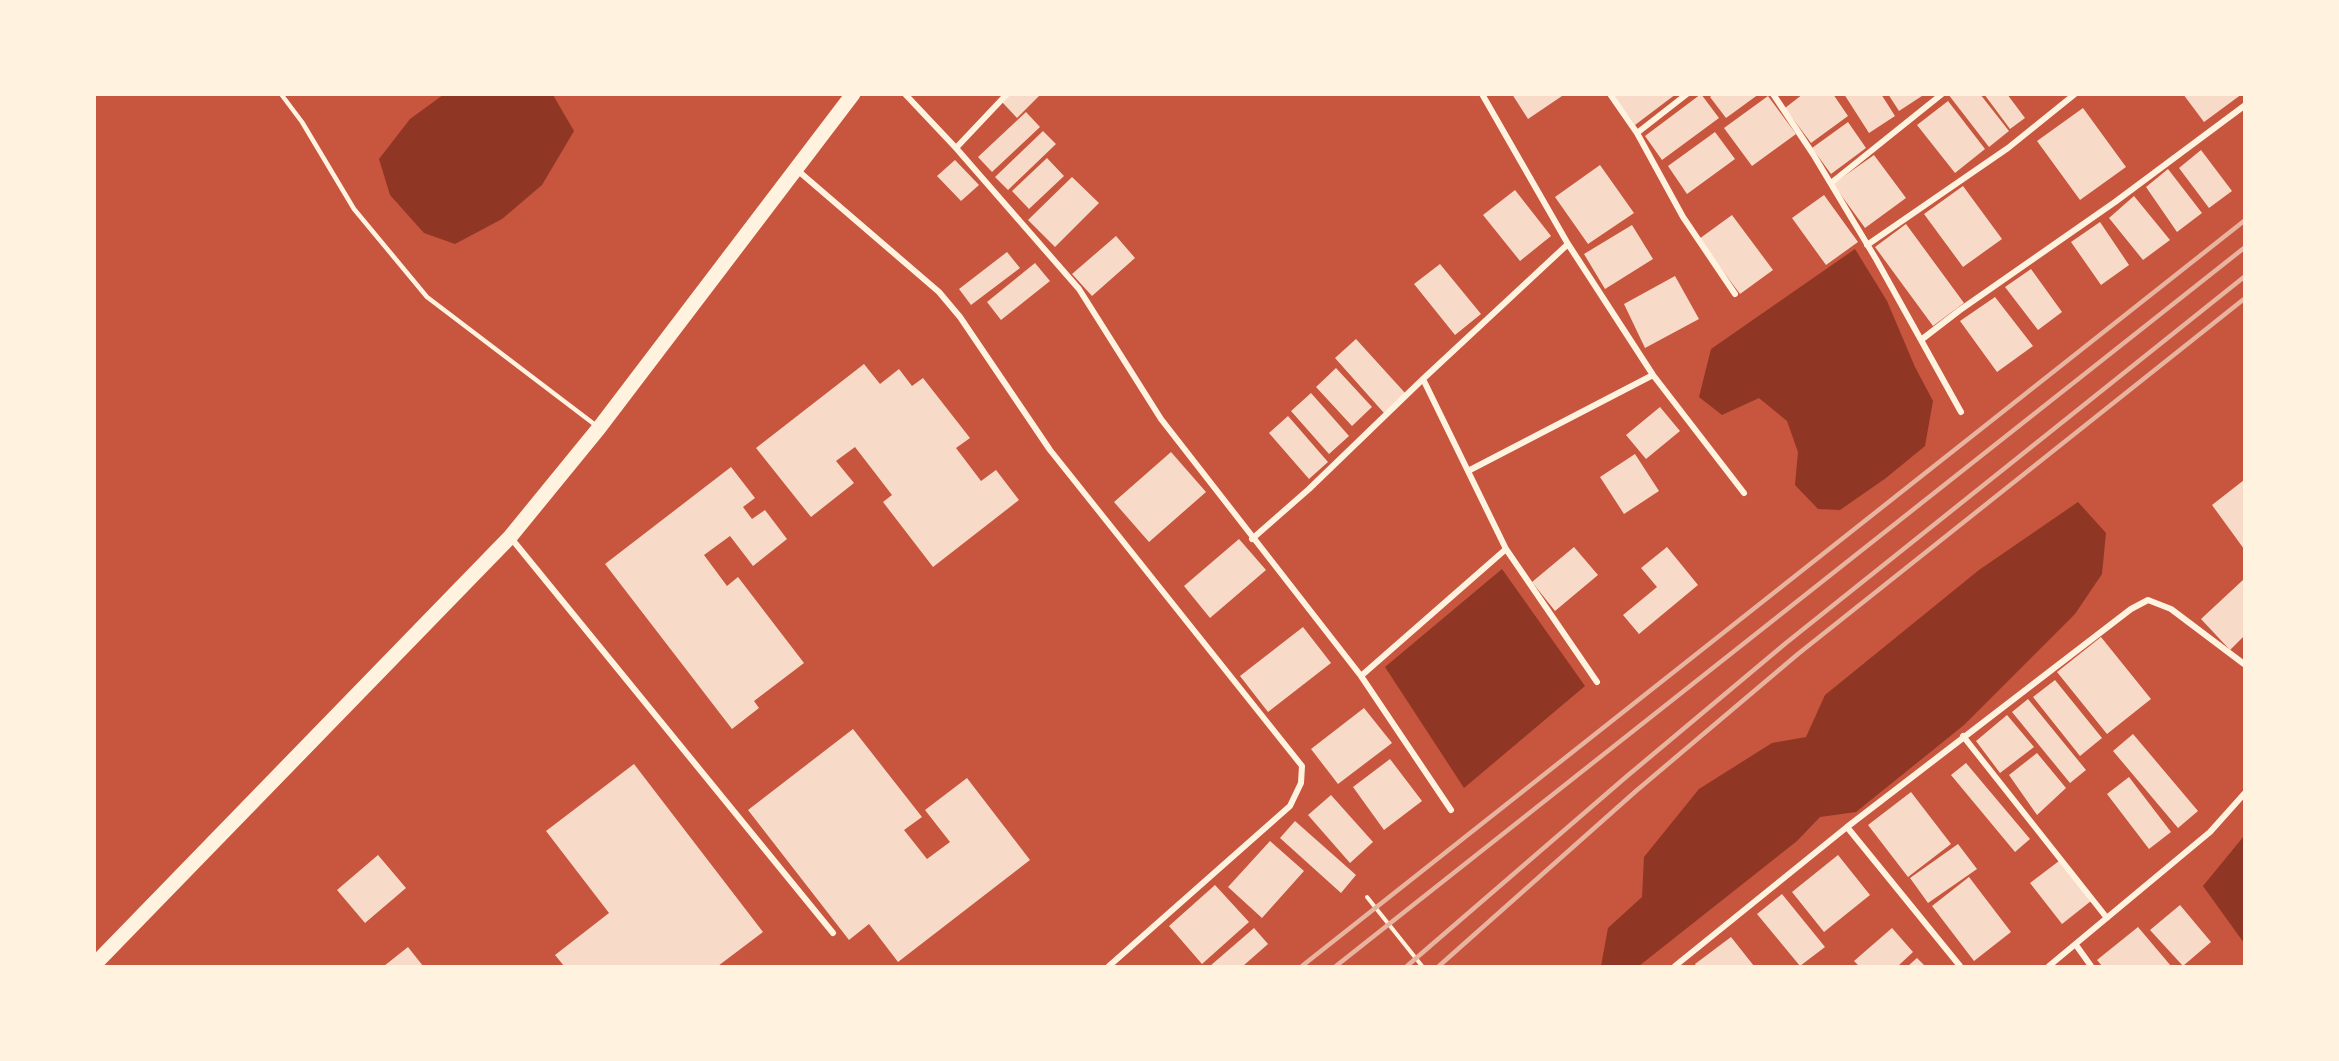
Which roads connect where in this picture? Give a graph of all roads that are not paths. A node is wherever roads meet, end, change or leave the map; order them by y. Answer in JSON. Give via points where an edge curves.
{"nodes":[{"id":1,"x":281,"y":94,"type":"edge"},
{"id":2,"x":853,"y":94,"type":"edge"},
{"id":3,"x":905,"y":94,"type":"edge"},
{"id":4,"x":1007,"y":94,"type":"edge"},
{"id":5,"x":1482,"y":94,"type":"edge"},
{"id":6,"x":1610,"y":94,"type":"edge"},
{"id":7,"x":1687,"y":94,"type":"edge"},
{"id":8,"x":1773,"y":94,"type":"edge"},
{"id":9,"x":1942,"y":94,"type":"edge"},
{"id":10,"x":2075,"y":94,"type":"edge"},
{"id":11,"x":2244,"y":106,"type":"edge"},
{"id":12,"x":1637,"y":134,"type":"junction"},
{"id":13,"x":956,"y":148,"type":"junction"},
{"id":14,"x":796,"y":170,"type":"junction"},
{"id":15,"x":1830,"y":183,"type":"junction"},
{"id":16,"x":1568,"y":244,"type":"junction"},
{"id":17,"x":1867,"y":245,"type":"junction"},
{"id":18,"x":1735,"y":294,"type":"dead end"},
{"id":19,"x":1922,"y":340,"type":"junction"},
{"id":20,"x":1653,"y":375,"type":"junction"},
{"id":21,"x":1423,"y":379,"type":"junction"},
{"id":22,"x":1960,"y":412,"type":"dead end"},
{"id":23,"x":599,"y":428,"type":"junction"},
{"id":24,"x":1468,"y":471,"type":"junction"},
{"id":25,"x":1744,"y":492,"type":"dead end"},
{"id":26,"x":510,"y":537,"type":"junction"},
{"id":27,"x":1252,"y":539,"type":"junction"},
{"id":28,"x":1506,"y":549,"type":"junction"},
{"id":29,"x":2244,"y":664,"type":"edge"},
{"id":30,"x":1361,"y":676,"type":"junction"},
{"id":31,"x":1597,"y":682,"type":"dead end"},
{"id":32,"x":1963,"y":736,"type":"junction"},
{"id":33,"x":2244,"y":794,"type":"edge"},
{"id":34,"x":1451,"y":810,"type":"dead end"},
{"id":35,"x":1847,"y":827,"type":"junction"},
{"id":36,"x":2107,"y":918,"type":"junction"},
{"id":37,"x":833,"y":933,"type":"dead end"},
{"id":38,"x":2076,"y":945,"type":"junction"},
{"id":39,"x":94,"y":965,"type":"edge"},
{"id":40,"x":1109,"y":966,"type":"edge"},
{"id":41,"x":1675,"y":966,"type":"edge"},
{"id":42,"x":1960,"y":966,"type":"edge"},
{"id":43,"x":2049,"y":966,"type":"edge"},
{"id":44,"x":2091,"y":966,"type":"edge"}],
"edges":[{"from":1,"to":23,"type":"lane","via":[[354,209],[427,297]]},
{"from":2,"to":14,"type":"main road"},
{"from":3,"to":13,"type":"street"},
{"from":4,"to":13,"type":"street"},
{"from":5,"to":16,"type":"street"},
{"from":6,"to":12,"type":"street"},
{"from":7,"to":12,"type":"street"},
{"from":8,"to":15,"type":"street"},
{"from":9,"to":15,"type":"street"},
{"from":10,"to":17,"type":"street","via":[[2007,148]]},
{"from":11,"to":19,"type":"street"},
{"from":12,"to":18,"type":"street","via":[[1683,217]]},
{"from":13,"to":27,"type":"street","via":[[1079,289],[1161,419]]},
{"from":14,"to":23,"type":"main road"},
{"from":14,"to":40,"type":"street","via":[[939,292],[1050,450],[1302,766],[1301,783],[1290,806]]},
{"from":15,"to":17,"type":"street"},
{"from":16,"to":20,"type":"street"},
{"from":16,"to":21,"type":"street"},
{"from":17,"to":19,"type":"street"},
{"from":19,"to":22,"type":"street"},
{"from":20,"to":24,"type":"street"},
{"from":20,"to":25,"type":"street"},
{"from":21,"to":24,"type":"street"},
{"from":21,"to":27,"type":"street"},
{"from":23,"to":26,"type":"main road"},
{"from":24,"to":28,"type":"street"},
{"from":26,"to":37,"type":"street"},
{"from":26,"to":39,"type":"main road"},
{"from":27,"to":30,"type":"street"},
{"from":28,"to":30,"type":"street"},
{"from":28,"to":31,"type":"street"},
{"from":29,"to":32,"type":"street","via":[[2171,609],[2148,600]]},
{"from":30,"to":34,"type":"street"},
{"from":32,"to":35,"type":"street"},
{"from":32,"to":36,"type":"street"},
{"from":33,"to":36,"type":"street","via":[[2210,832]]},
{"from":35,"to":41,"type":"street"},
{"from":35,"to":42,"type":"street"},
{"from":36,"to":38,"type":"street"},
{"from":38,"to":43,"type":"street"},
{"from":38,"to":44,"type":"street"}]}
